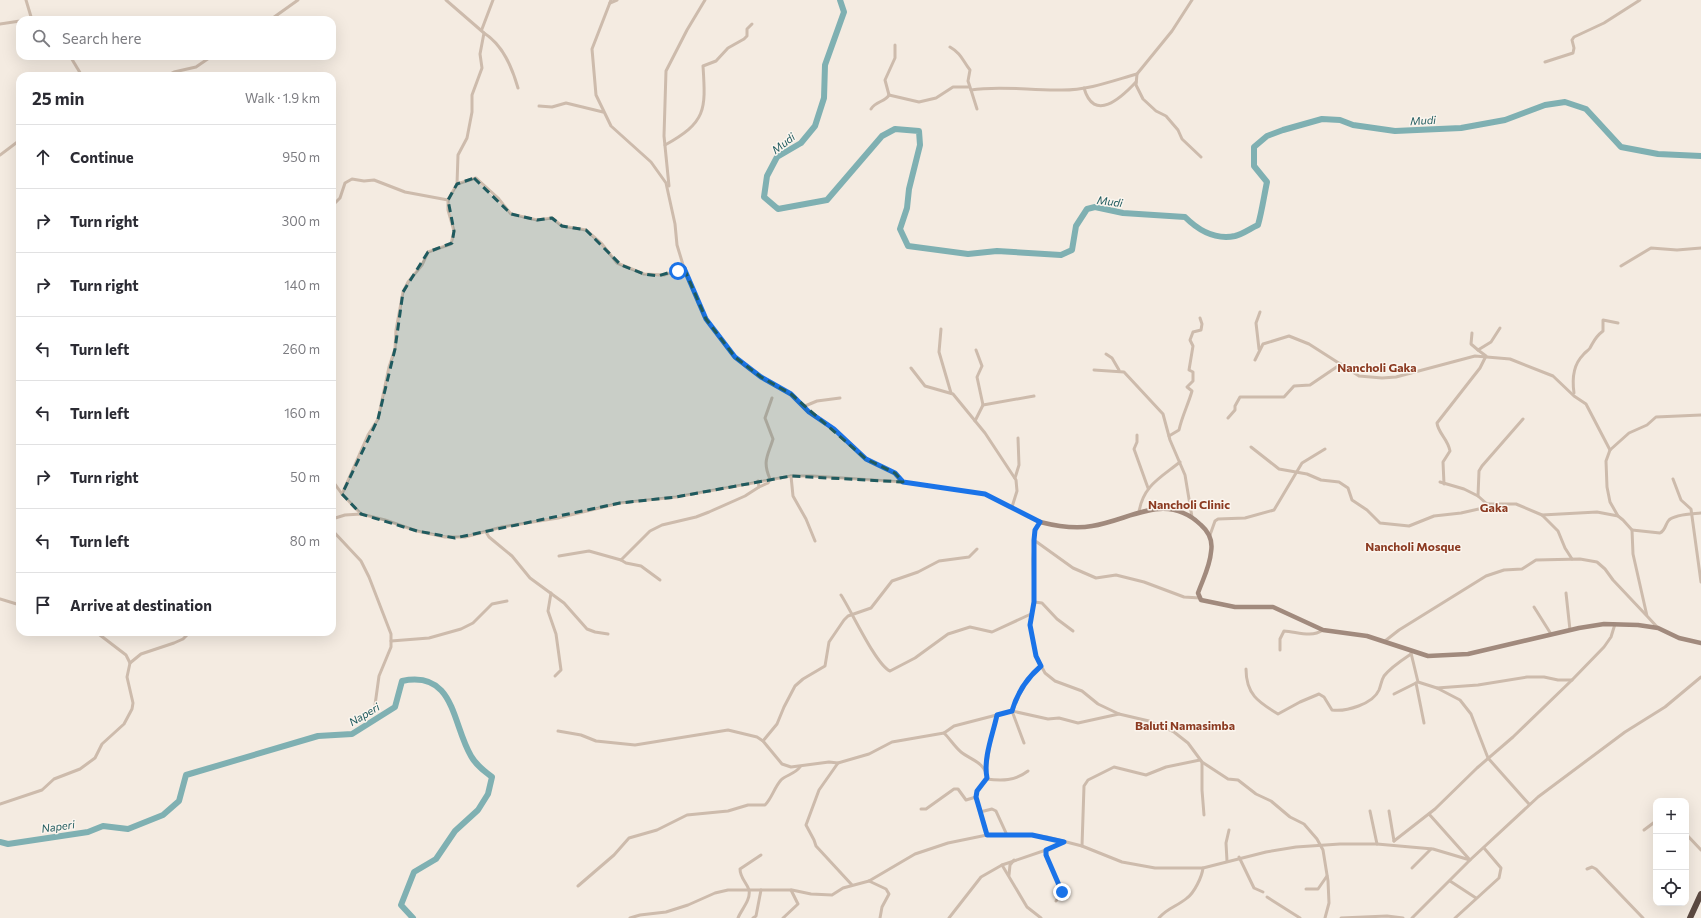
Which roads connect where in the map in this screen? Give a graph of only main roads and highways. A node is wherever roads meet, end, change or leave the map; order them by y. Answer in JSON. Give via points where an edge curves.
{"nodes":[{"id":1,"x":1701,"y":894,"type":"edge"},
{"id":2,"x":1690,"y":918,"type":"edge"}],
"edges":[{"from":1,"to":2,"type":"highway"}]}
